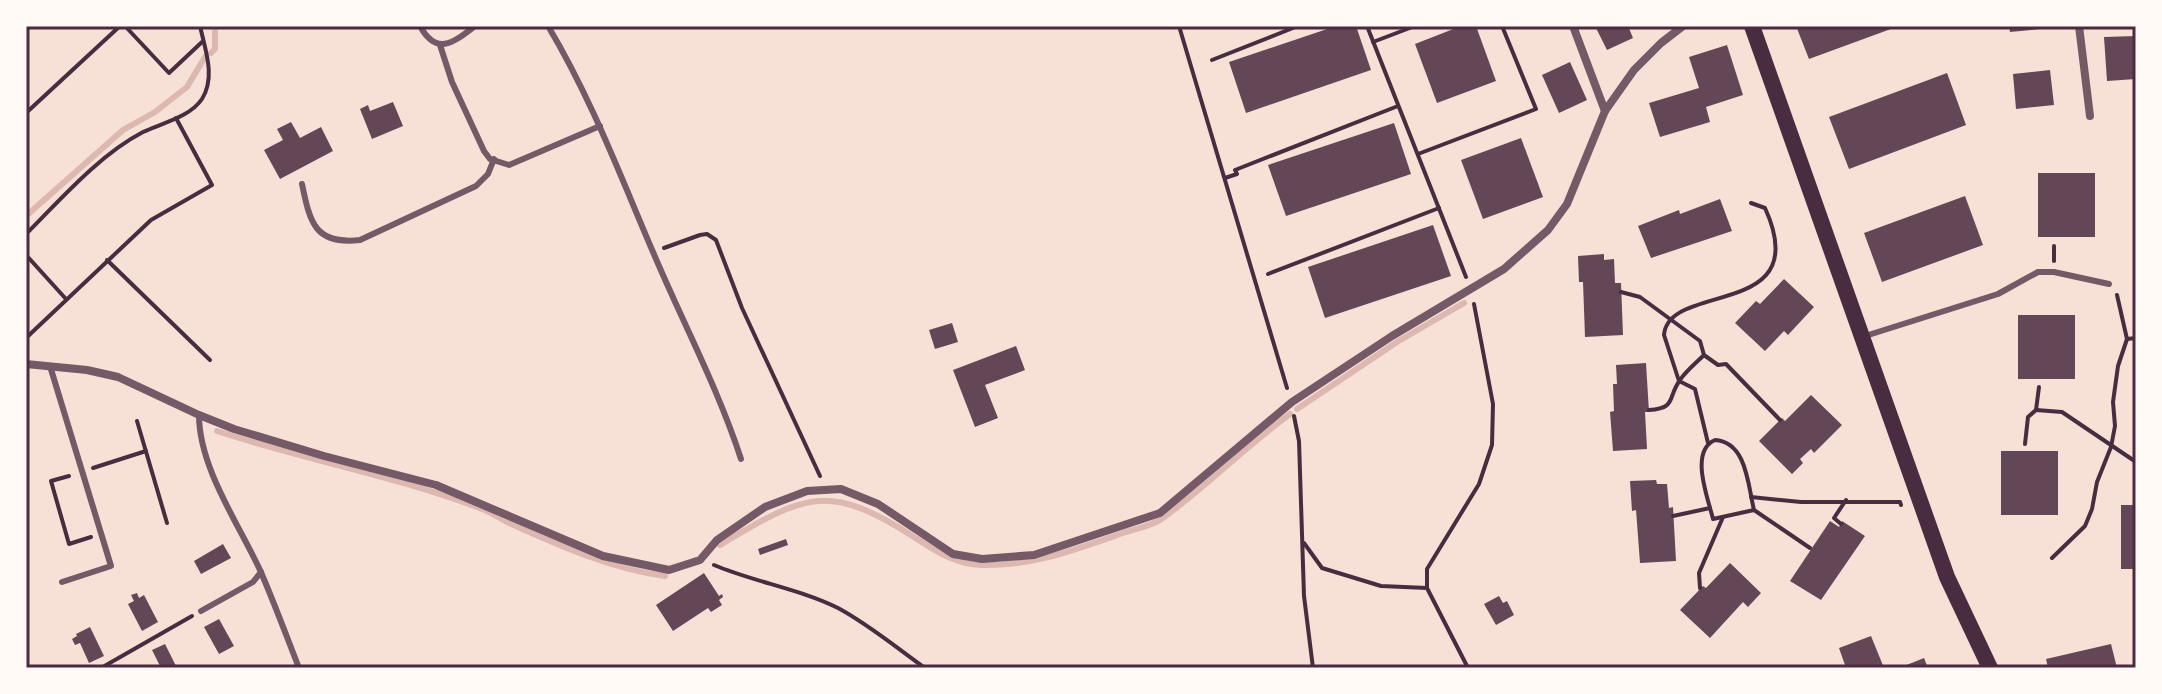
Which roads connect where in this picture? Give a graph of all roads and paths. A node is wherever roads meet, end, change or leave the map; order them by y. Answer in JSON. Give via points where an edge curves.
{"nodes":[{"id":1,"x":122,"y":26,"type":"edge"},
{"id":2,"x":200,"y":26,"type":"edge"},
{"id":3,"x":420,"y":26,"type":"edge"},
{"id":4,"x":475,"y":26,"type":"edge"},
{"id":5,"x":548,"y":26,"type":"edge"},
{"id":6,"x":1179,"y":26,"type":"edge"},
{"id":7,"x":1298,"y":26,"type":"edge"},
{"id":8,"x":1367,"y":26,"type":"edge"},
{"id":9,"x":1415,"y":26,"type":"edge"},
{"id":10,"x":1502,"y":26,"type":"edge"},
{"id":11,"x":1573,"y":26,"type":"edge"},
{"id":12,"x":1683,"y":26,"type":"edge"},
{"id":13,"x":1752,"y":26,"type":"edge"},
{"id":14,"x":2079,"y":26,"type":"edge"},
{"id":15,"x":203,"y":41,"type":"junction"},
{"id":16,"x":1373,"y":42,"type":"junction"},
{"id":17,"x":440,"y":45,"type":"junction"},
{"id":18,"x":1212,"y":60,"type":"dead end"},
{"id":19,"x":1398,"y":106,"type":"junction"},
{"id":20,"x":1605,"y":111,"type":"junction"},
{"id":21,"x":26,"y":113,"type":"edge"},
{"id":22,"x":2090,"y":116,"type":"dead end"},
{"id":23,"x":176,"y":118,"type":"junction"},
{"id":24,"x":600,"y":126,"type":"junction"},
{"id":25,"x":1418,"y":154,"type":"junction"},
{"id":26,"x":494,"y":159,"type":"junction"},
{"id":27,"x":1225,"y":178,"type":"junction"},
{"id":28,"x":302,"y":184,"type":"dead end"},
{"id":29,"x":1751,"y":203,"type":"dead end"},
{"id":30,"x":1439,"y":208,"type":"junction"},
{"id":31,"x":26,"y":234,"type":"edge"},
{"id":32,"x":653,"y":252,"type":"junction"},
{"id":33,"x":26,"y":255,"type":"edge"},
{"id":34,"x":107,"y":260,"type":"junction"},
{"id":35,"x":1268,"y":274,"type":"dead end"},
{"id":36,"x":2109,"y":284,"type":"joint"},
{"id":37,"x":1471,"y":290,"type":"junction"},
{"id":38,"x":1621,"y":292,"type":"dead end"},
{"id":39,"x":66,"y":299,"type":"junction"},
{"id":40,"x":1668,"y":320,"type":"junction"},
{"id":41,"x":1862,"y":337,"type":"junction"},
{"id":42,"x":26,"y":338,"type":"edge"},
{"id":43,"x":2136,"y":338,"type":"edge"},
{"id":44,"x":2127,"y":339,"type":"junction"},
{"id":45,"x":1704,"y":355,"type":"junction"},
{"id":46,"x":210,"y":360,"type":"dead end"},
{"id":47,"x":26,"y":364,"type":"edge"},
{"id":48,"x":50,"y":366,"type":"junction"},
{"id":49,"x":1679,"y":381,"type":"junction"},
{"id":50,"x":2039,"y":387,"type":"dead end"},
{"id":51,"x":1292,"y":402,"type":"junction"},
{"id":52,"x":1649,"y":410,"type":"dead end"},
{"id":53,"x":2036,"y":410,"type":"junction"},
{"id":54,"x":199,"y":415,"type":"junction"},
{"id":55,"x":1780,"y":420,"type":"dead end"},
{"id":56,"x":137,"y":421,"type":"dead end"},
{"id":57,"x":1708,"y":443,"type":"junction"},
{"id":58,"x":2025,"y":444,"type":"dead end"},
{"id":59,"x":2111,"y":447,"type":"junction"},
{"id":60,"x":741,"y":459,"type":"dead end"},
{"id":61,"x":2136,"y":462,"type":"edge"},
{"id":62,"x":825,"y":490,"type":"junction"},
{"id":63,"x":1751,"y":497,"type":"junction"},
{"id":64,"x":1846,"y":500,"type":"junction"},
{"id":65,"x":1710,"y":508,"type":"junction"},
{"id":66,"x":1754,"y":510,"type":"junction"},
{"id":67,"x":1673,"y":516,"type":"dead end"},
{"id":68,"x":1905,"y":516,"type":"dead end"},
{"id":69,"x":1723,"y":517,"type":"junction"},
{"id":70,"x":167,"y":523,"type":"dead end"},
{"id":71,"x":1841,"y":524,"type":"dead end"},
{"id":72,"x":1302,"y":541,"type":"junction"},
{"id":73,"x":1810,"y":548,"type":"dead end"},
{"id":74,"x":2052,"y":558,"type":"dead end"},
{"id":75,"x":700,"y":560,"type":"junction"},
{"id":76,"x":261,"y":572,"type":"junction"},
{"id":77,"x":62,"y":582,"type":"dead end"},
{"id":78,"x":1427,"y":588,"type":"junction"},
{"id":79,"x":1700,"y":588,"type":"dead end"},
{"id":80,"x":201,"y":611,"type":"joint"},
{"id":81,"x":101,"y":668,"type":"edge"},
{"id":82,"x":299,"y":668,"type":"edge"},
{"id":83,"x":925,"y":668,"type":"edge"},
{"id":84,"x":1313,"y":668,"type":"edge"},
{"id":85,"x":1468,"y":668,"type":"edge"},
{"id":86,"x":1990,"y":668,"type":"edge"}],
"edges":[{"from":1,"to":15,"type":"path","via":[[169,73]]},
{"from":1,"to":21,"type":"path"},
{"from":2,"to":15,"type":"path"},
{"from":3,"to":17,"type":"lane"},
{"from":4,"to":17,"type":"lane"},
{"from":5,"to":24,"type":"lane"},
{"from":6,"to":27,"type":"path"},
{"from":7,"to":18,"type":"path"},
{"from":8,"to":16,"type":"path"},
{"from":9,"to":16,"type":"path"},
{"from":10,"to":25,"type":"path","via":[[1536,109]]},
{"from":11,"to":20,"type":"street"},
{"from":12,"to":20,"type":"street","via":[[1634,70]]},
{"from":13,"to":41,"type":"main road"},
{"from":14,"to":22,"type":"street"},
{"from":15,"to":23,"type":"path","via":[[208,86],[201,101]]},
{"from":16,"to":19,"type":"path"},
{"from":17,"to":26,"type":"lane","via":[[484,151]]},
{"from":19,"to":25,"type":"path"},
{"from":19,"to":27,"type":"path"},
{"from":20,"to":37,"type":"street","via":[[1567,204],[1548,230]]},
{"from":23,"to":31,"type":"path","via":[[141,133],[100,162]]},
{"from":23,"to":34,"type":"path","via":[[212,185],[151,220]]},
{"from":24,"to":26,"type":"lane","via":[[509,165]]},
{"from":24,"to":32,"type":"lane"},
{"from":25,"to":30,"type":"path"},
{"from":26,"to":28,"type":"lane","via":[[476,186],[360,240],[325,238],[307,209]]},
{"from":27,"to":51,"type":"path"},
{"from":29,"to":40,"type":"path","via":[[1765,208],[1774,228],[1776,257],[1770,269],[1744,290]]},
{"from":30,"to":35,"type":"path"},
{"from":30,"to":37,"type":"path"},
{"from":32,"to":60,"type":"lane"},
{"from":32,"to":62,"type":"path","via":[[700,235],[716,240]]},
{"from":33,"to":39,"type":"path"},
{"from":34,"to":39,"type":"path"},
{"from":34,"to":46,"type":"path"},
{"from":36,"to":41,"type":"lane","via":[[2038,272],[1998,294]]},
{"from":36,"to":44,"type":"path","via":[[2117,293]]},
{"from":37,"to":51,"type":"street"},
{"from":37,"to":78,"type":"path","via":[[1493,404],[1492,445],[1479,484],[1427,569]]},
{"from":38,"to":40,"type":"path","via":[[1640,297]]},
{"from":39,"to":42,"type":"path"},
{"from":40,"to":45,"type":"path","via":[[1700,341]]},
{"from":40,"to":49,"type":"path","via":[[1664,335]]},
{"from":41,"to":86,"type":"main road","via":[[1947,577]]},
{"from":43,"to":44,"type":"path"},
{"from":44,"to":59,"type":"path","via":[[2118,366]]},
{"from":45,"to":49,"type":"path"},
{"from":45,"to":55,"type":"path","via":[[1726,364]]},
{"from":47,"to":48,"type":"street"},
{"from":48,"to":54,"type":"street","via":[[118,377]]},
{"from":48,"to":77,"type":"lane","via":[[111,566]]},
{"from":49,"to":52,"type":"path","via":[[1671,403]]},
{"from":49,"to":57,"type":"path","via":[[1695,389]]},
{"from":50,"to":53,"type":"path"},
{"from":51,"to":62,"type":"street","via":[[1160,513],[1034,555],[982,559],[953,554],[878,504],[841,489]]},
{"from":51,"to":72,"type":"path","via":[[1299,441]]},
{"from":53,"to":58,"type":"path","via":[[2028,417]]},
{"from":53,"to":59,"type":"path","via":[[2062,412]]},
{"from":54,"to":75,"type":"street","via":[[309,452],[436,485],[603,556],[669,570]]},
{"from":54,"to":76,"type":"lane","via":[[210,470]]},
{"from":56,"to":70,"type":"path"},
{"from":57,"to":63,"type":"path","via":[[1726,441],[1735,448]]},
{"from":57,"to":65,"type":"path","via":[[1702,467]]},
{"from":59,"to":61,"type":"path"},
{"from":59,"to":74,"type":"path","via":[[2085,526]]},
{"from":62,"to":75,"type":"street","via":[[765,507],[717,540]]},
{"from":63,"to":64,"type":"path"},
{"from":63,"to":66,"type":"path"},
{"from":64,"to":68,"type":"path","via":[[1900,502]]},
{"from":64,"to":71,"type":"path","via":[[1834,518]]},
{"from":65,"to":67,"type":"path"},
{"from":65,"to":69,"type":"path","via":[[1713,519]]},
{"from":66,"to":69,"type":"path"},
{"from":66,"to":73,"type":"path"},
{"from":69,"to":79,"type":"path","via":[[1699,573]]},
{"from":72,"to":78,"type":"path","via":[[1322,568],[1381,586]]},
{"from":72,"to":84,"type":"path"},
{"from":75,"to":83,"type":"path","via":[[840,609]]},
{"from":76,"to":80,"type":"lane","via":[[253,582]]},
{"from":76,"to":82,"type":"lane"},
{"from":78,"to":85,"type":"path"},
{"from":80,"to":81,"type":"path"}]}
